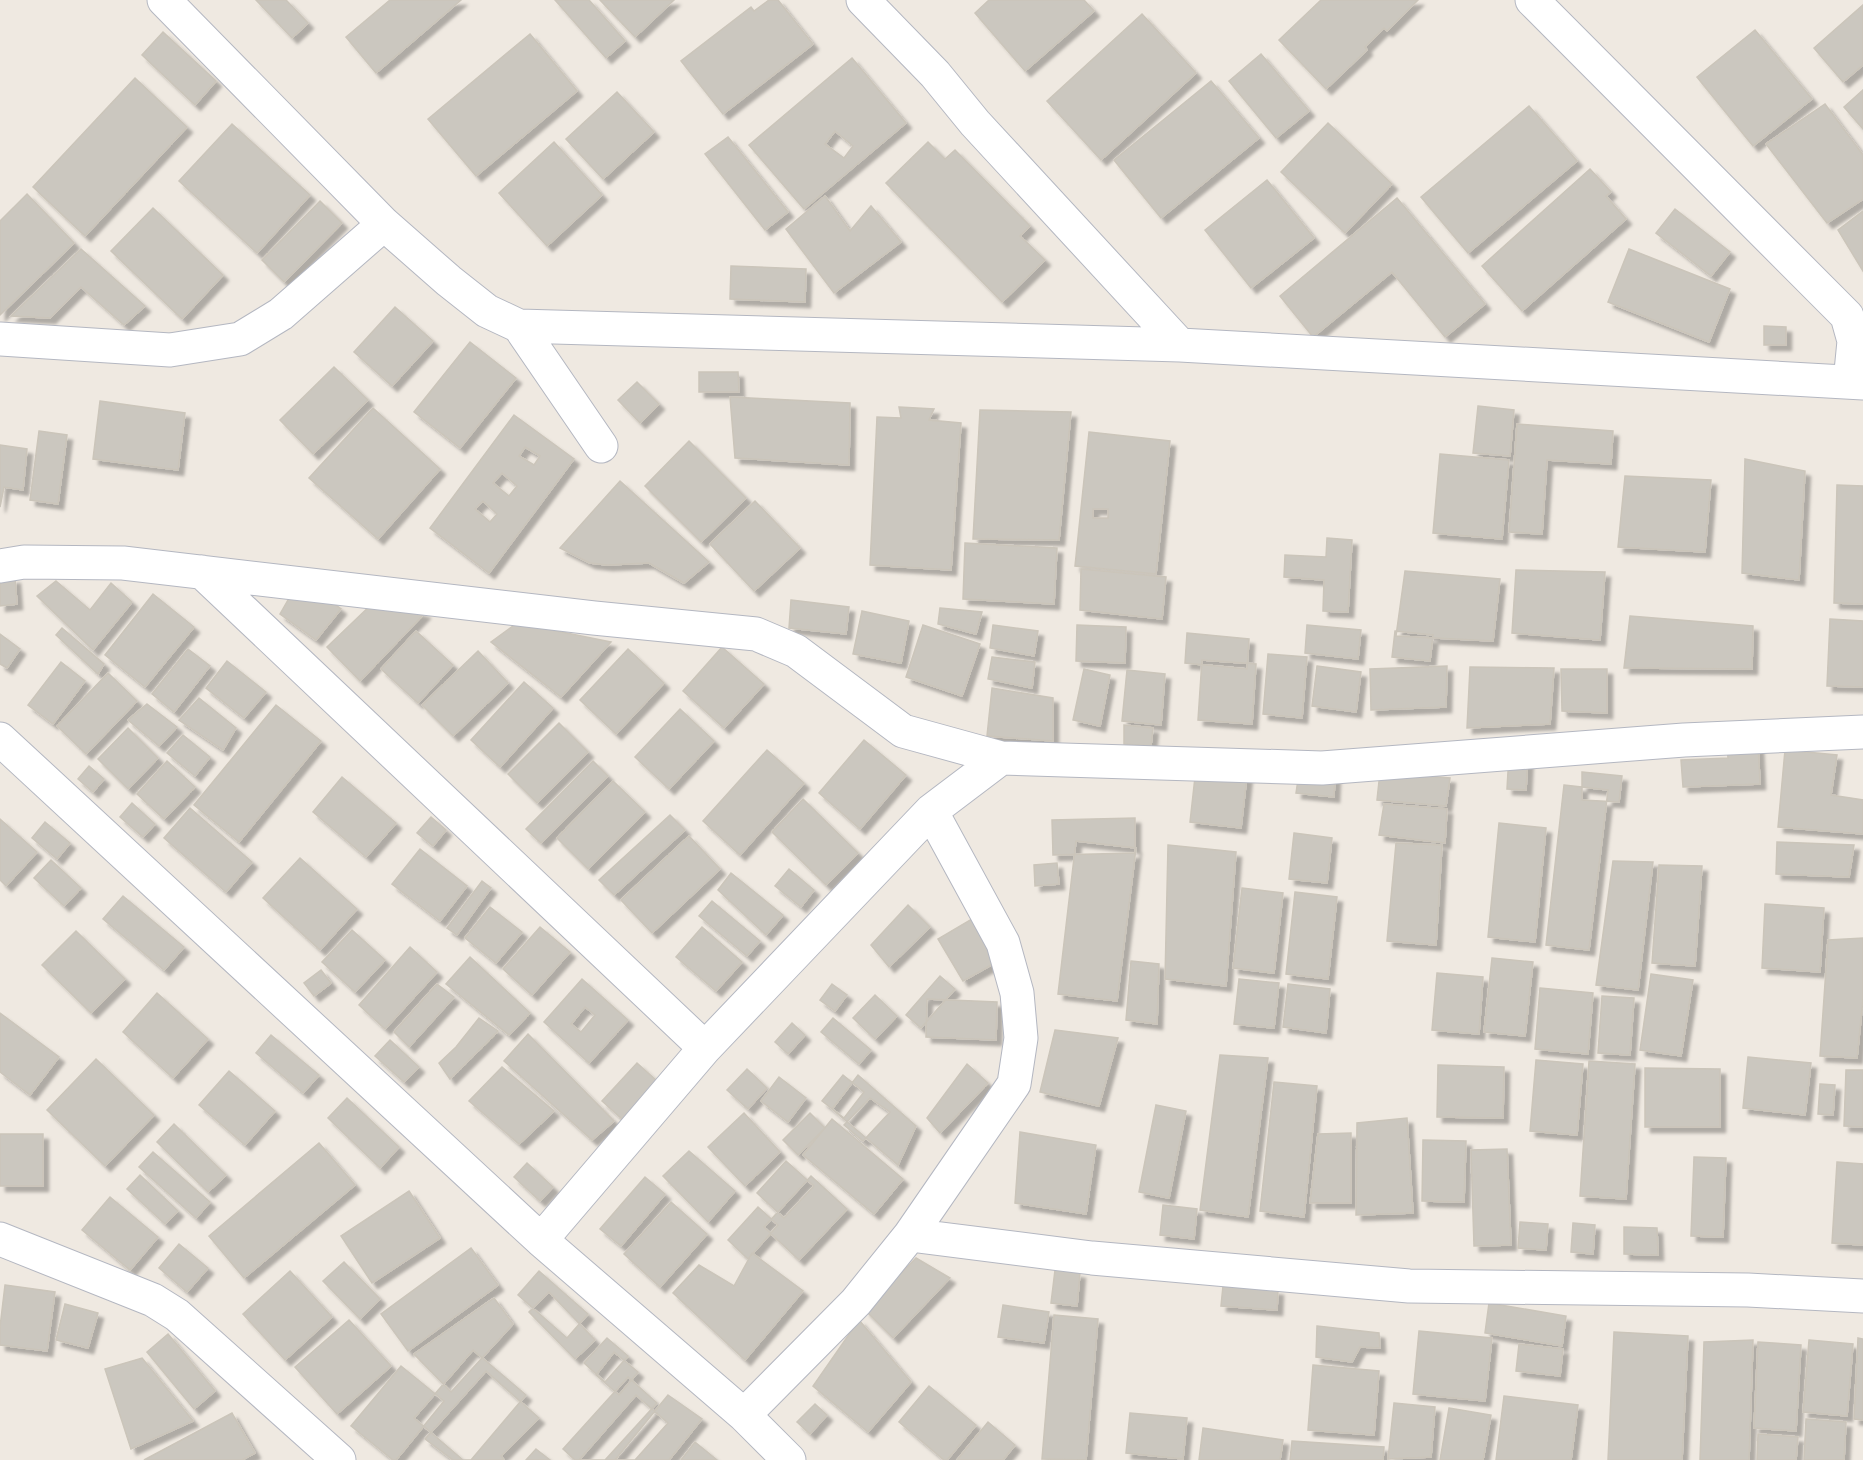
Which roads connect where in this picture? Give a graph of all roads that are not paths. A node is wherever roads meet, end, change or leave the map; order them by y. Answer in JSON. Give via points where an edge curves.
{"nodes":[{"id":1,"x":164,"y":0,"type":"edge"},
{"id":2,"x":863,"y":0,"type":"edge"},
{"id":3,"x":1532,"y":0,"type":"edge"},
{"id":4,"x":384,"y":224,"type":"junction"},
{"id":5,"x":519,"y":326,"type":"junction"},
{"id":6,"x":0,"y":339,"type":"edge"},
{"id":7,"x":1180,"y":345,"type":"junction"},
{"id":8,"x":1857,"y":382,"type":"edge"},
{"id":9,"x":601,"y":446,"type":"dead end"},
{"id":10,"x":0,"y":566,"type":"edge"},
{"id":11,"x":202,"y":572,"type":"junction"},
{"id":12,"x":1863,"y":732,"type":"edge"},
{"id":13,"x":0,"y":739,"type":"edge"},
{"id":14,"x":1001,"y":758,"type":"junction"},
{"id":15,"x":931,"y":811,"type":"junction"},
{"id":16,"x":705,"y":1048,"type":"junction"},
{"id":17,"x":910,"y":1235,"type":"junction"},
{"id":18,"x":0,"y":1239,"type":"edge"},
{"id":19,"x":541,"y":1240,"type":"junction"},
{"id":20,"x":1863,"y":1296,"type":"edge"},
{"id":21,"x":744,"y":1415,"type":"junction"},
{"id":22,"x":339,"y":1460,"type":"edge"},
{"id":23,"x":789,"y":1460,"type":"edge"}],
"edges":[{"from":1,"to":4,"type":"street"},
{"from":2,"to":7,"type":"street"},
{"from":3,"to":8,"type":"street","via":[[1847,316],[1854,341]]},
{"from":4,"to":5,"type":"street","via":[[472,299]]},
{"from":4,"to":6,"type":"street","via":[[281,314],[240,339],[170,350]]},
{"from":5,"to":7,"type":"street"},
{"from":5,"to":9,"type":"street"},
{"from":7,"to":8,"type":"street"},
{"from":10,"to":11,"type":"street","via":[[24,562],[123,563]]},
{"from":11,"to":14,"type":"street","via":[[756,634],[796,651],[903,731]]},
{"from":11,"to":16,"type":"street"},
{"from":12,"to":14,"type":"street","via":[[1684,740],[1322,768]]},
{"from":13,"to":19,"type":"street"},
{"from":14,"to":15,"type":"street"},
{"from":15,"to":16,"type":"street"},
{"from":15,"to":17,"type":"street","via":[[1003,943],[1017,993],[1021,1038],[1014,1084]]},
{"from":16,"to":19,"type":"street"},
{"from":17,"to":20,"type":"street","via":[[1092,1258],[1409,1286],[1748,1290]]},
{"from":17,"to":21,"type":"street","via":[[856,1302]]},
{"from":18,"to":22,"type":"street","via":[[153,1300],[177,1315]]},
{"from":19,"to":21,"type":"street"},
{"from":21,"to":23,"type":"street"}]}
